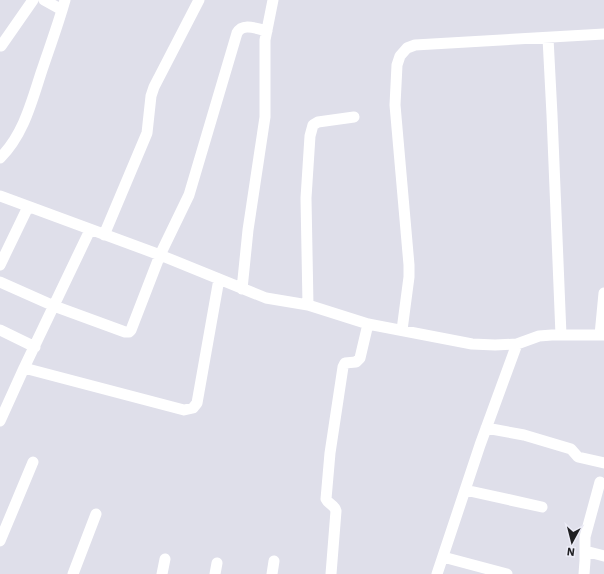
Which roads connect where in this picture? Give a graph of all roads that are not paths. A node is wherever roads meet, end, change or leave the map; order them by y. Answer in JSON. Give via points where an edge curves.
{"nodes":[{"id":1,"x":33,"y":0,"type":"edge"},
{"id":2,"x":44,"y":0,"type":"edge"},
{"id":3,"x":199,"y":0,"type":"edge"},
{"id":4,"x":273,"y":0,"type":"edge"},
{"id":5,"x":64,"y":5,"type":"edge"},
{"id":6,"x":267,"y":31,"type":"junction"},
{"id":7,"x":604,"y":34,"type":"edge"},
{"id":8,"x":548,"y":38,"type":"junction"},
{"id":9,"x":0,"y":46,"type":"edge"},
{"id":10,"x":354,"y":117,"type":"dead end"},
{"id":11,"x":0,"y":158,"type":"edge"},
{"id":12,"x":0,"y":196,"type":"edge"},
{"id":13,"x":28,"y":207,"type":"junction"},
{"id":14,"x":90,"y":230,"type":"junction"},
{"id":15,"x":104,"y":235,"type":"junction"},
{"id":16,"x":160,"y":255,"type":"junction"},
{"id":17,"x":0,"y":265,"type":"edge"},
{"id":18,"x":219,"y":279,"type":"junction"},
{"id":19,"x":0,"y":282,"type":"edge"},
{"id":20,"x":242,"y":289,"type":"junction"},
{"id":21,"x":604,"y":293,"type":"edge"},
{"id":22,"x":54,"y":306,"type":"junction"},
{"id":23,"x":308,"y":306,"type":"junction"},
{"id":24,"x":368,"y":324,"type":"junction"},
{"id":25,"x":0,"y":330,"type":"edge"},
{"id":26,"x":402,"y":330,"type":"junction"},
{"id":27,"x":561,"y":335,"type":"junction"},
{"id":28,"x":602,"y":335,"type":"edge"},
{"id":29,"x":517,"y":344,"type":"junction"},
{"id":30,"x":35,"y":347,"type":"junction"},
{"id":31,"x":24,"y":368,"type":"junction"},
{"id":32,"x":0,"y":421,"type":"edge"},
{"id":33,"x":486,"y":428,"type":"junction"},
{"id":34,"x":33,"y":462,"type":"dead end"},
{"id":35,"x":604,"y":463,"type":"edge"},
{"id":36,"x":600,"y":482,"type":"dead end"},
{"id":37,"x":465,"y":490,"type":"junction"},
{"id":38,"x":542,"y":506,"type":"dead end"},
{"id":39,"x":96,"y":514,"type":"dead end"},
{"id":40,"x":0,"y":541,"type":"edge"},
{"id":41,"x":585,"y":551,"type":"junction"},
{"id":42,"x":604,"y":556,"type":"edge"},
{"id":43,"x":443,"y":557,"type":"junction"},
{"id":44,"x":165,"y":559,"type":"dead end"},
{"id":45,"x":274,"y":561,"type":"dead end"},
{"id":46,"x":217,"y":563,"type":"dead end"},
{"id":47,"x":74,"y":574,"type":"edge"},
{"id":48,"x":162,"y":574,"type":"edge"},
{"id":49,"x":215,"y":574,"type":"edge"},
{"id":50,"x":272,"y":574,"type":"edge"},
{"id":51,"x":331,"y":574,"type":"edge"},
{"id":52,"x":437,"y":574,"type":"edge"},
{"id":53,"x":507,"y":574,"type":"edge"},
{"id":54,"x":584,"y":574,"type":"edge"}],
"edges":[{"from":1,"to":9,"type":"street"},
{"from":2,"to":5,"type":"street"},
{"from":3,"to":15,"type":"street","via":[[154,87],[147,133]]},
{"from":4,"to":6,"type":"street"},
{"from":5,"to":11,"type":"street","via":[[21,130]]},
{"from":6,"to":16,"type":"street","via":[[246,27],[237,33],[189,195]]},
{"from":6,"to":20,"type":"street","via":[[265,117]]},
{"from":7,"to":8,"type":"street"},
{"from":8,"to":26,"type":"street","via":[[415,45],[406,48],[400,56],[397,65],[395,105],[409,265]]},
{"from":8,"to":27,"type":"street"},
{"from":10,"to":23,"type":"street","via":[[318,122],[310,136],[306,198]]},
{"from":12,"to":13,"type":"street"},
{"from":13,"to":14,"type":"street"},
{"from":13,"to":17,"type":"street"},
{"from":14,"to":15,"type":"street"},
{"from":14,"to":22,"type":"street"},
{"from":15,"to":16,"type":"street"},
{"from":16,"to":18,"type":"street"},
{"from":16,"to":22,"type":"street","via":[[129,332]]},
{"from":18,"to":20,"type":"street"},
{"from":18,"to":31,"type":"street","via":[[197,403],[193,408],[184,410]]},
{"from":19,"to":22,"type":"street"},
{"from":20,"to":23,"type":"street","via":[[266,298]]},
{"from":21,"to":28,"type":"street"},
{"from":22,"to":30,"type":"street"},
{"from":23,"to":24,"type":"street"},
{"from":24,"to":26,"type":"street"},
{"from":24,"to":51,"type":"street","via":[[360,358],[356,362],[345,363],[343,367],[330,453],[326,499],[336,511]]},
{"from":25,"to":30,"type":"street"},
{"from":26,"to":29,"type":"street","via":[[472,344]]},
{"from":27,"to":28,"type":"street"},
{"from":27,"to":29,"type":"street","via":[[539,336]]},
{"from":29,"to":33,"type":"street"},
{"from":30,"to":31,"type":"street"},
{"from":31,"to":32,"type":"street"},
{"from":33,"to":35,"type":"street","via":[[524,435],[571,449],[578,457]]},
{"from":33,"to":37,"type":"street"},
{"from":34,"to":40,"type":"street"},
{"from":36,"to":41,"type":"street","via":[[585,537]]},
{"from":37,"to":38,"type":"street"},
{"from":37,"to":43,"type":"street"},
{"from":39,"to":47,"type":"street"},
{"from":41,"to":42,"type":"street"},
{"from":41,"to":54,"type":"street"},
{"from":43,"to":52,"type":"street"},
{"from":43,"to":53,"type":"street"},
{"from":44,"to":48,"type":"street"},
{"from":45,"to":50,"type":"street"},
{"from":46,"to":49,"type":"street"}]}
